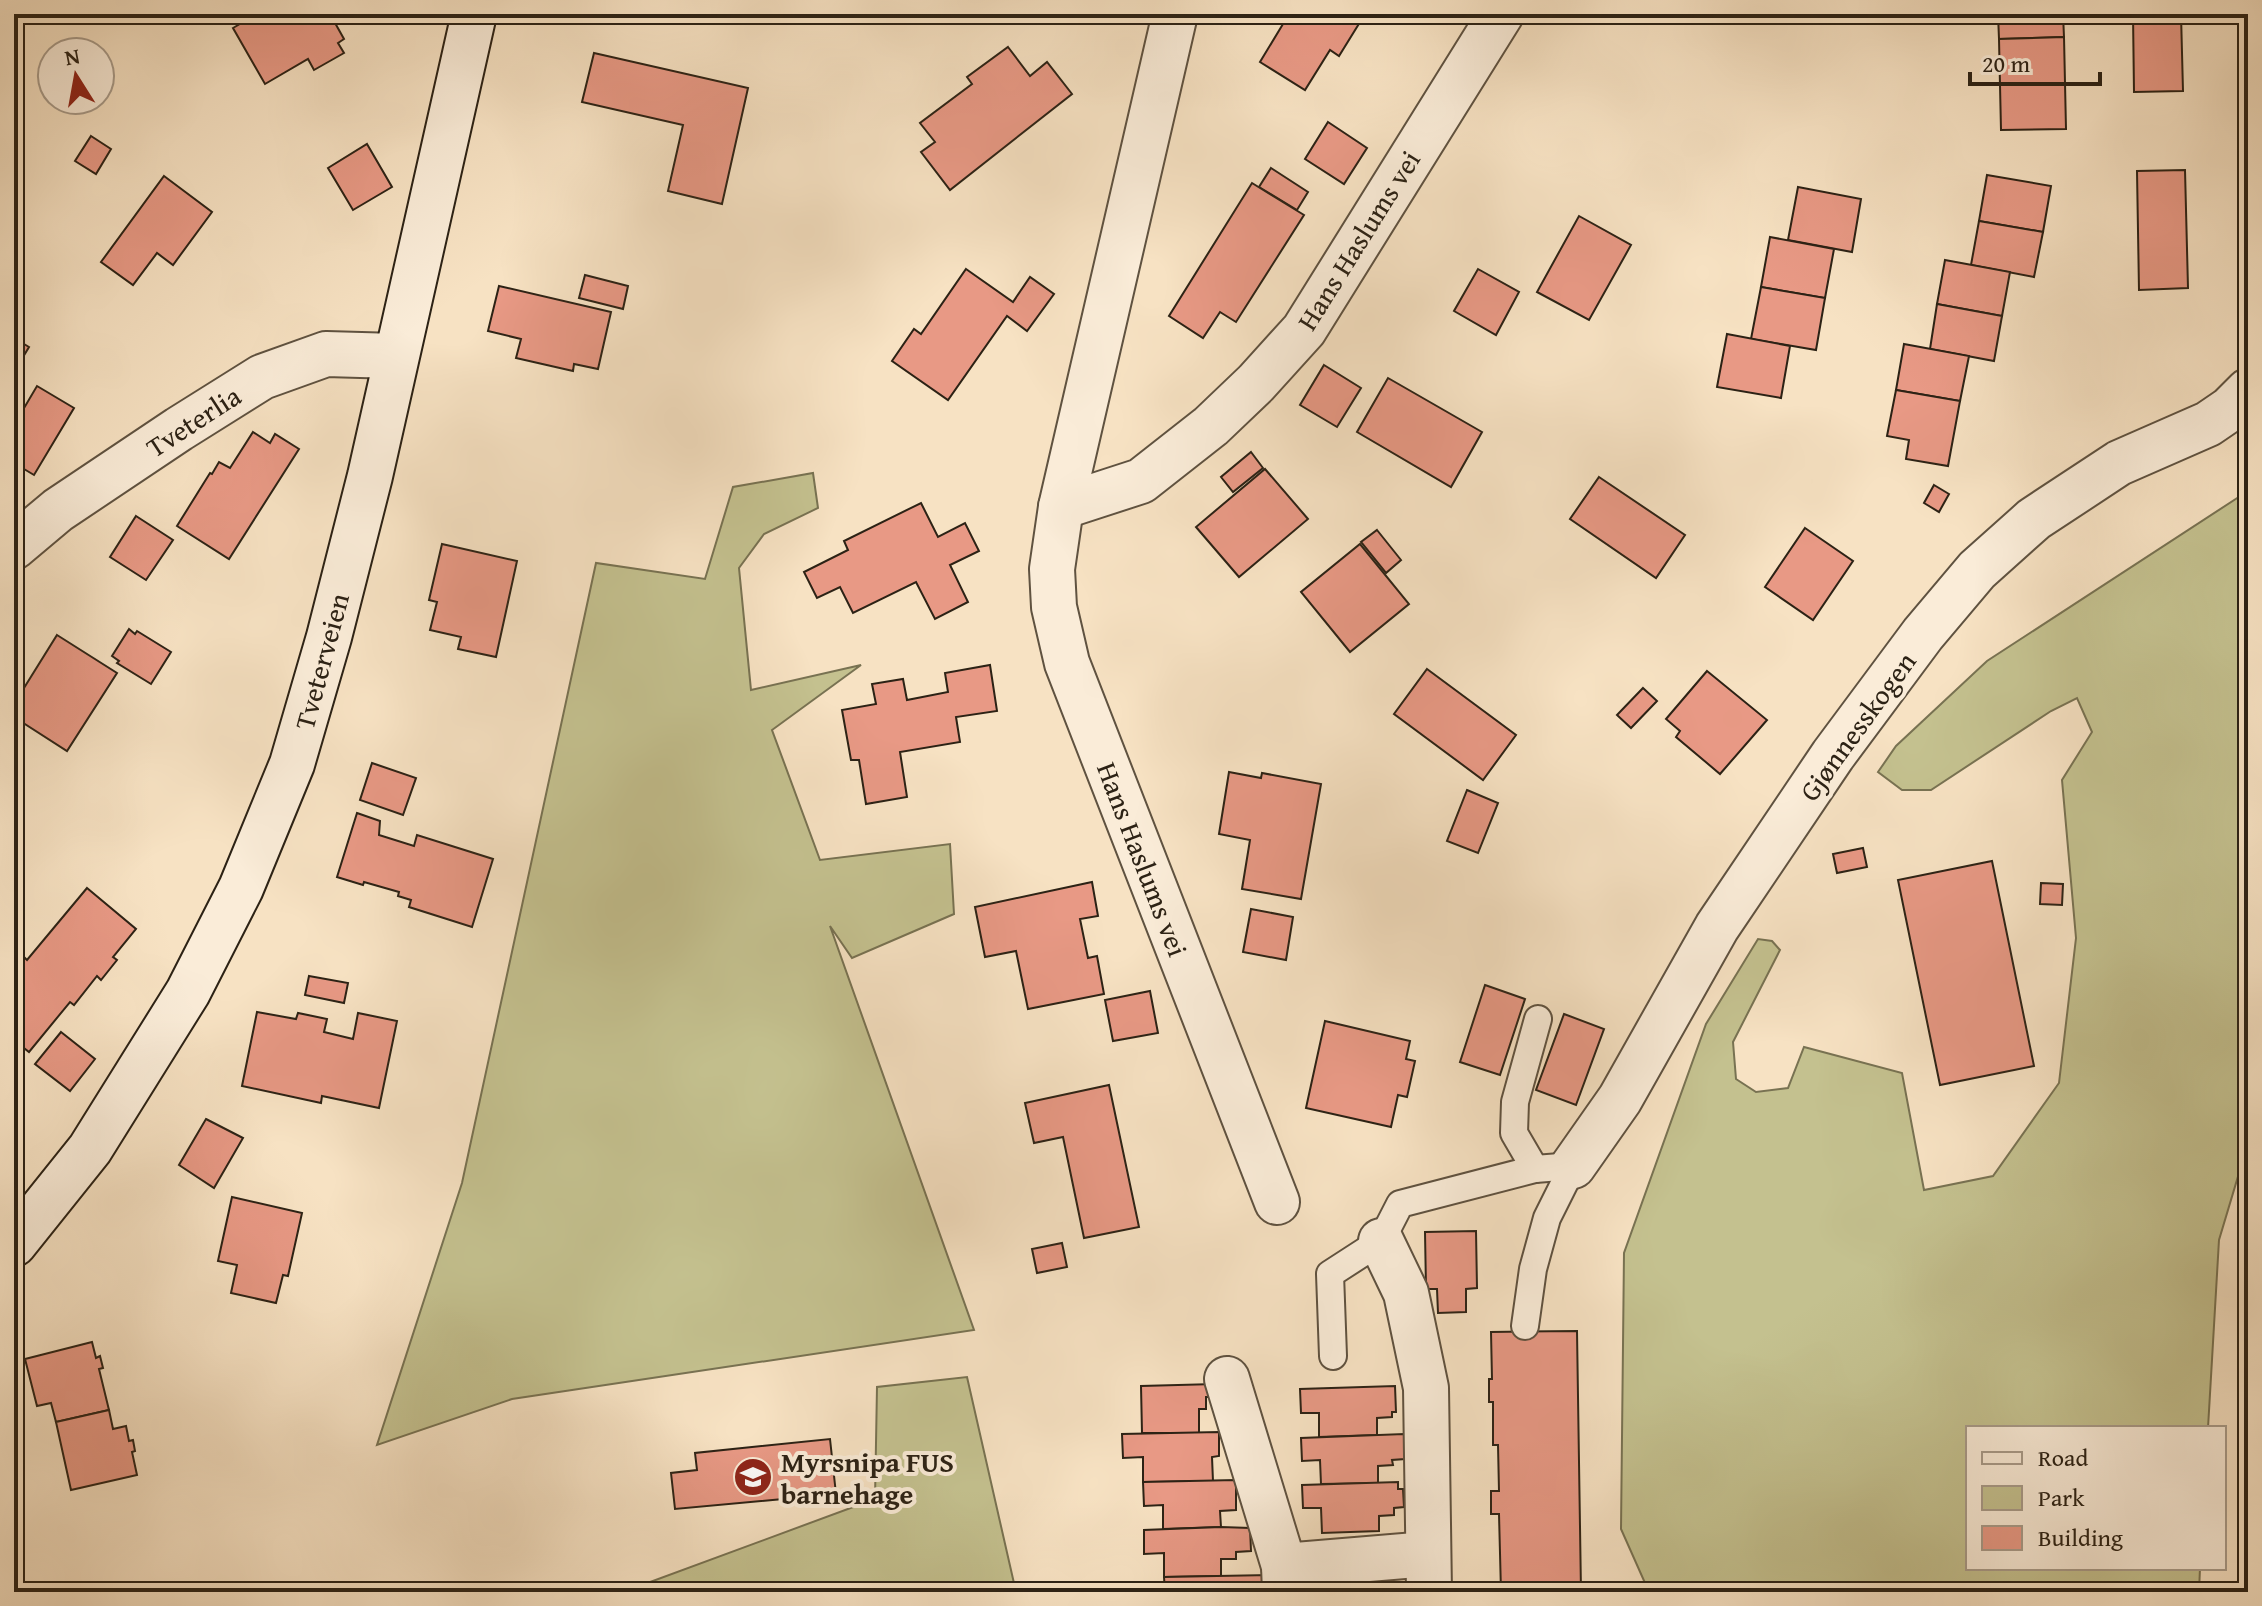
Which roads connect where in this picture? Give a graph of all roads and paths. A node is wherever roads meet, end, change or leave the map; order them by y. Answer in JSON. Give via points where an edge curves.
{"nodes":[{"id":1,"x":474,"y":14,"type":"edge"},
{"id":2,"x":1175,"y":14,"type":"edge"},
{"id":3,"x":1501,"y":14,"type":"edge"},
{"id":4,"x":396,"y":356,"type":"junction"},
{"id":5,"x":2248,"y":391,"type":"edge"},
{"id":6,"x":1061,"y":507,"type":"junction"},
{"id":7,"x":14,"y":547,"type":"edge"},
{"id":8,"x":1538,"y":1019,"type":"dead end"},
{"id":9,"x":1554,"y":1168,"type":"junction"},
{"id":10,"x":1277,"y":1202,"type":"dead end"},
{"id":11,"x":1381,"y":1241,"type":"junction"},
{"id":12,"x":14,"y":1244,"type":"edge"},
{"id":13,"x":1525,"y":1326,"type":"dead end"},
{"id":14,"x":1333,"y":1356,"type":"dead end"},
{"id":15,"x":1227,"y":1379,"type":"dead end"},
{"id":16,"x":1428,"y":1573,"type":"edge"},
{"id":17,"x":1284,"y":1579,"type":"edge"}],
"edges":[{"from":1,"to":4,"type":"street","name":"Tveterveien"},
{"from":2,"to":6,"type":"street","name":"Hans Haslums vei"},
{"from":3,"to":6,"type":"street","name":"Hans Haslums vei","via":[[1304,330],[1211,426],[1141,481]]},
{"from":4,"to":7,"type":"street","name":"Tveterlia","via":[[326,354],[262,377],[58,510]]},
{"from":4,"to":12,"type":"street","name":"Tveterveien","via":[[329,637],[292,764],[241,888],[188,992],[90,1149]]},
{"from":5,"to":9,"type":"street","name":"Gjønnesskogen","via":[[2208,424],[2119,463],[2034,519],[1977,570],[1833,755],[1717,927],[1620,1099]]},
{"from":6,"to":10,"type":"street","name":"Hans Haslums vei","via":[[1052,569],[1054,607],[1067,663]]},
{"from":8,"to":9,"type":"lane","via":[[1515,1102],[1514,1133]]},
{"from":9,"to":11,"type":"lane","via":[[1400,1204]]},
{"from":9,"to":13,"type":"lane","name":"Gjønnesskogen"},
{"from":11,"to":14,"type":"lane","via":[[1330,1274]]},
{"from":11,"to":16,"type":"street","via":[[1406,1293],[1426,1388]]},
{"from":15,"to":17,"type":"street"},
{"from":16,"to":17,"type":"street"}]}
